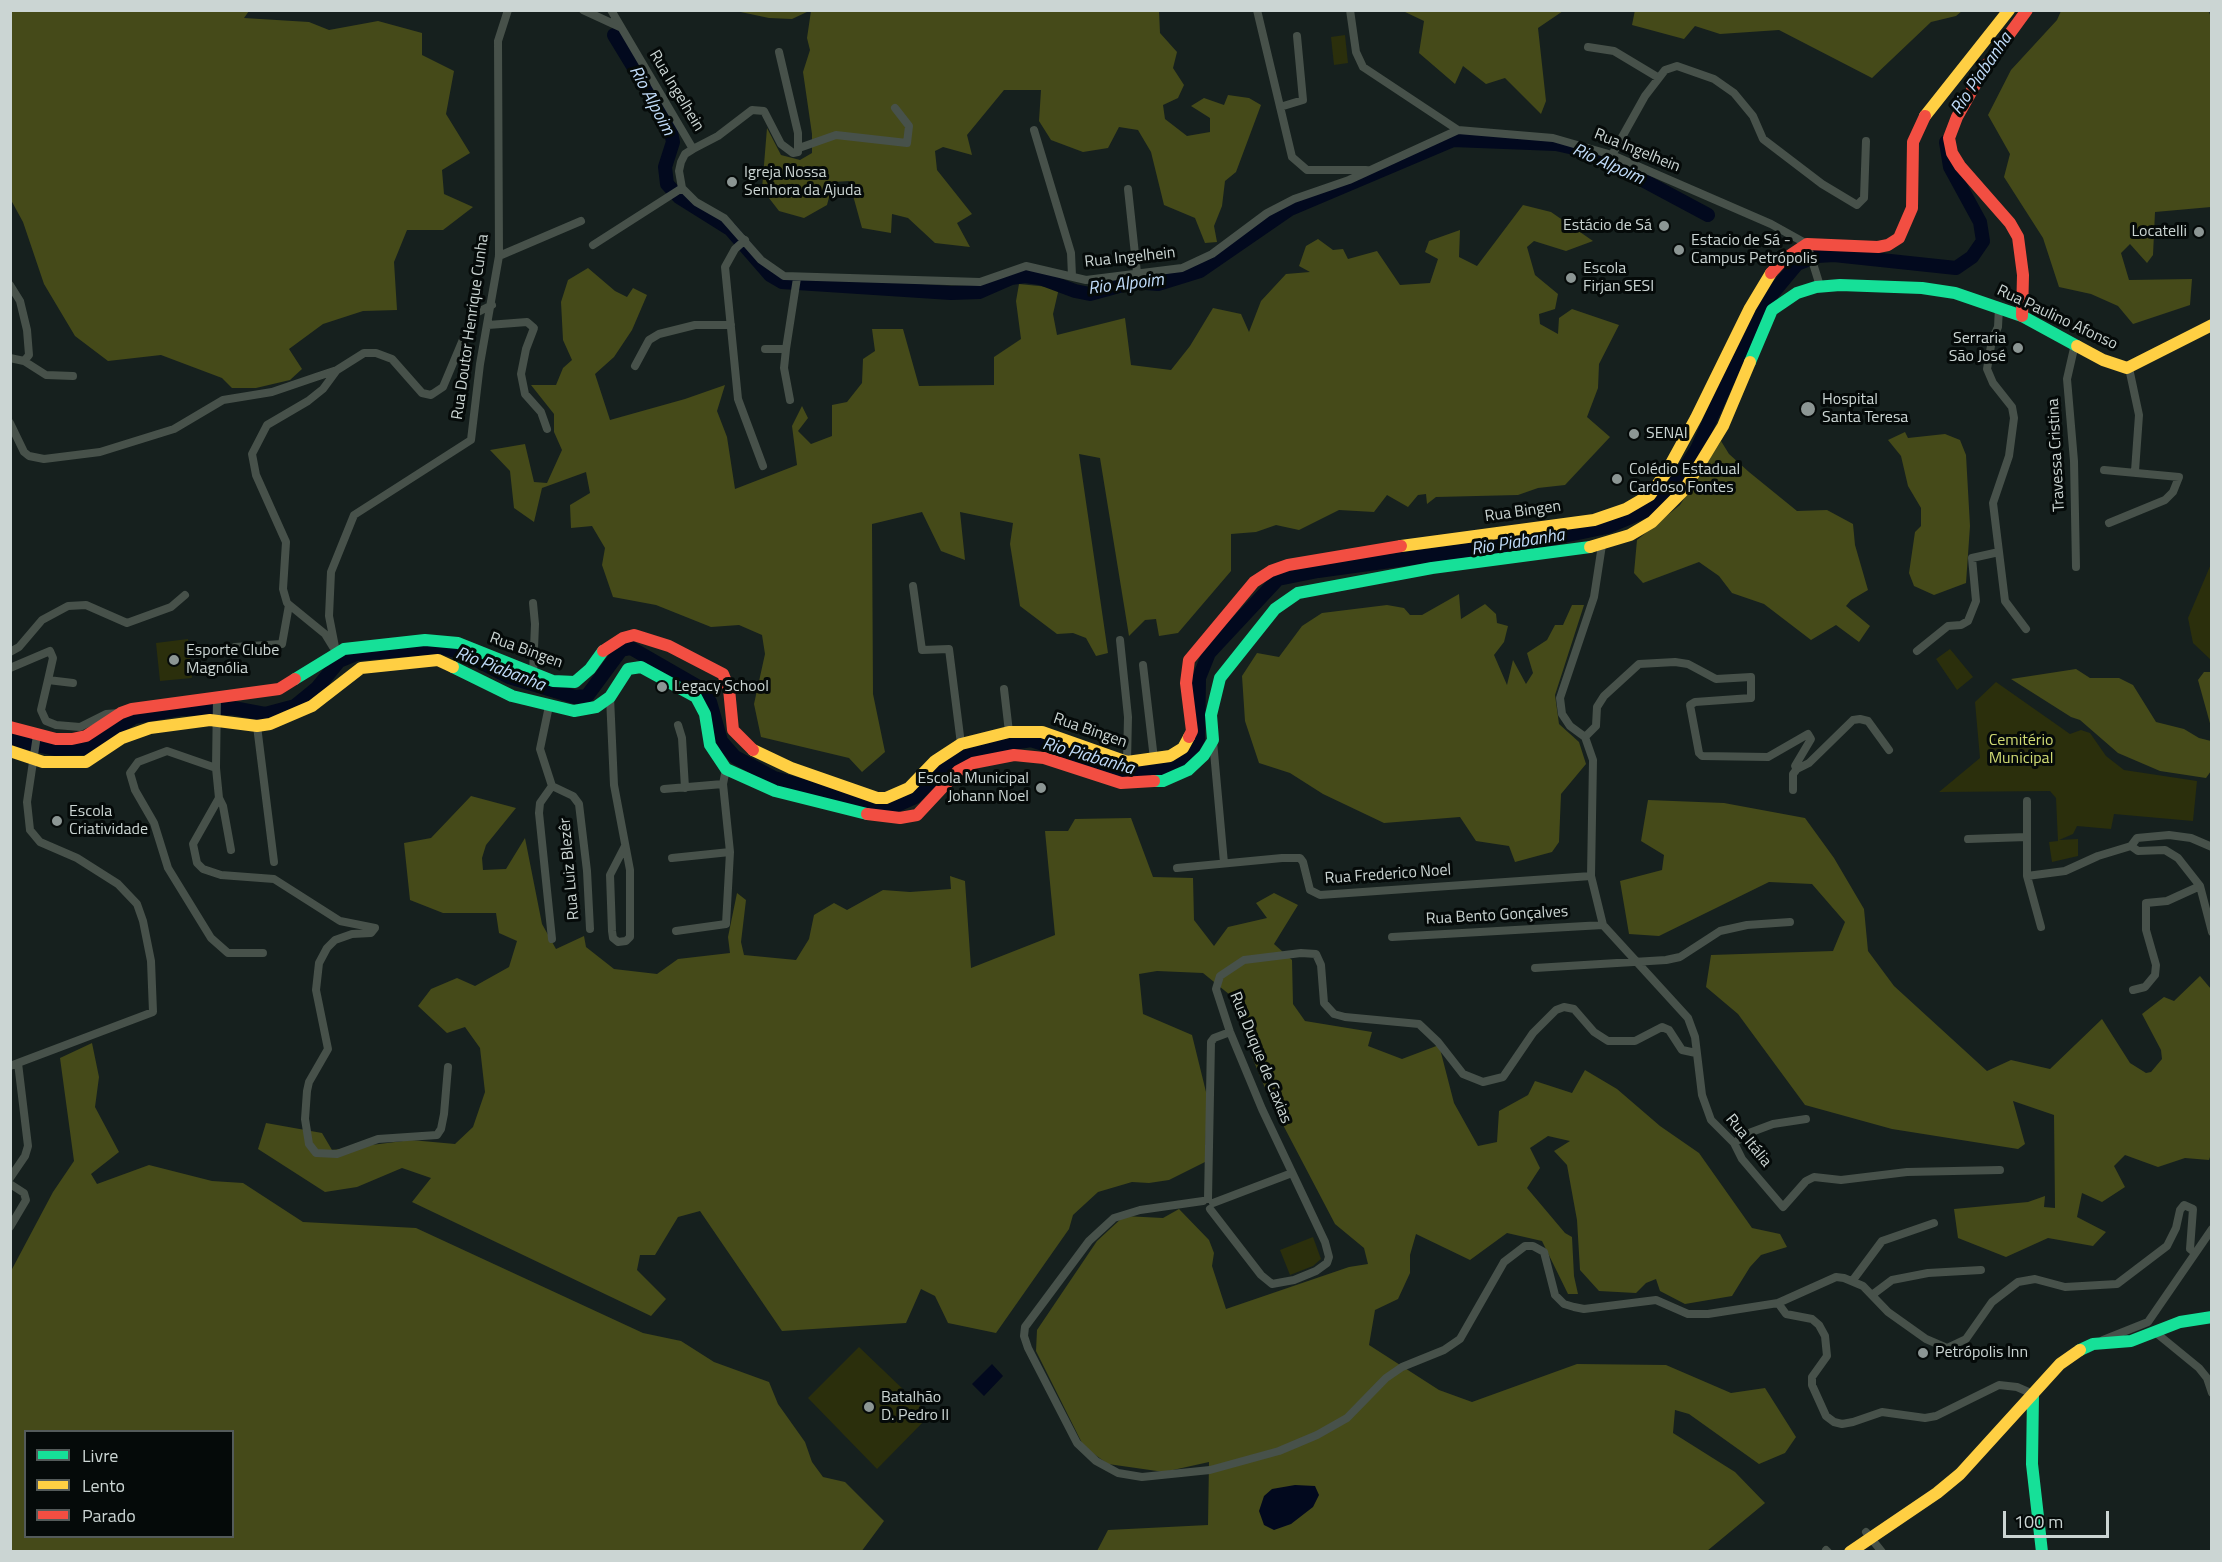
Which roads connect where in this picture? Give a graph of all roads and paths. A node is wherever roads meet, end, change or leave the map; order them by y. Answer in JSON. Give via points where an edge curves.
{"nodes":[{"id":1,"x":508,"y":10,"type":"edge"},
{"id":2,"x":583,"y":10,"type":"edge"},
{"id":3,"x":611,"y":10,"type":"edge"},
{"id":4,"x":1257,"y":10,"type":"edge"},
{"id":5,"x":1350,"y":10,"type":"edge"},
{"id":6,"x":2009,"y":10,"type":"edge"},
{"id":7,"x":2027,"y":10,"type":"edge"},
{"id":8,"x":620,"y":28,"type":"junction"},
{"id":9,"x":1297,"y":36,"type":"dead end"},
{"id":10,"x":1588,"y":46,"type":"dead end"},
{"id":11,"x":779,"y":52,"type":"dead end"},
{"id":12,"x":1659,"y":78,"type":"junction"},
{"id":13,"x":1280,"y":107,"type":"junction"},
{"id":14,"x":895,"y":108,"type":"dead end"},
{"id":15,"x":1034,"y":130,"type":"dead end"},
{"id":16,"x":1458,"y":130,"type":"junction"},
{"id":17,"x":1866,"y":141,"type":"dead end"},
{"id":18,"x":799,"y":148,"type":"junction"},
{"id":19,"x":693,"y":149,"type":"junction"},
{"id":20,"x":1612,"y":155,"type":"junction"},
{"id":21,"x":1372,"y":170,"type":"junction"},
{"id":22,"x":681,"y":189,"type":"junction"},
{"id":23,"x":1128,"y":189,"type":"dead end"},
{"id":24,"x":581,"y":221,"type":"dead end"},
{"id":25,"x":745,"y":240,"type":"junction"},
{"id":26,"x":1807,"y":244,"type":"junction"},
{"id":27,"x":593,"y":245,"type":"dead end"},
{"id":28,"x":499,"y":256,"type":"junction"},
{"id":29,"x":1137,"y":273,"type":"junction"},
{"id":30,"x":1072,"y":276,"type":"junction"},
{"id":31,"x":797,"y":278,"type":"junction"},
{"id":32,"x":10,"y":285,"type":"edge"},
{"id":33,"x":1821,"y":286,"type":"junction"},
{"id":34,"x":492,"y":305,"type":"junction"},
{"id":35,"x":1999,"y":307,"type":"junction"},
{"id":36,"x":2022,"y":316,"type":"junction"},
{"id":37,"x":488,"y":325,"type":"junction"},
{"id":38,"x":731,"y":325,"type":"junction"},
{"id":39,"x":2211,"y":325,"type":"edge"},
{"id":40,"x":2075,"y":344,"type":"junction"},
{"id":41,"x":765,"y":349,"type":"dead end"},
{"id":42,"x":786,"y":349,"type":"junction"},
{"id":43,"x":10,"y":358,"type":"edge"},
{"id":44,"x":24,"y":361,"type":"junction"},
{"id":45,"x":636,"y":366,"type":"dead end"},
{"id":46,"x":2129,"y":368,"type":"junction"},
{"id":47,"x":337,"y":370,"type":"junction"},
{"id":48,"x":73,"y":376,"type":"dead end"},
{"id":49,"x":790,"y":400,"type":"dead end"},
{"id":50,"x":10,"y":423,"type":"edge"},
{"id":51,"x":548,"y":429,"type":"dead end"},
{"id":52,"x":763,"y":466,"type":"dead end"},
{"id":53,"x":2104,"y":470,"type":"dead end"},
{"id":54,"x":2135,"y":471,"type":"junction"},
{"id":55,"x":2109,"y":523,"type":"dead end"},
{"id":56,"x":1602,"y":545,"type":"junction"},
{"id":57,"x":1999,"y":552,"type":"junction"},
{"id":58,"x":2076,"y":567,"type":"dead end"},
{"id":59,"x":913,"y":586,"type":"dead end"},
{"id":60,"x":185,"y":595,"type":"dead end"},
{"id":61,"x":532,"y":603,"type":"dead end"},
{"id":62,"x":288,"y":605,"type":"junction"},
{"id":63,"x":2026,"y":629,"type":"dead end"},
{"id":64,"x":1120,"y":640,"type":"dead end"},
{"id":65,"x":235,"y":647,"type":"dead end"},
{"id":66,"x":1917,"y":651,"type":"dead end"},
{"id":67,"x":10,"y":652,"type":"edge"},
{"id":68,"x":336,"y":652,"type":"junction"},
{"id":69,"x":1143,"y":665,"type":"dead end"},
{"id":70,"x":10,"y":668,"type":"edge"},
{"id":71,"x":533,"y":674,"type":"junction"},
{"id":72,"x":48,"y":680,"type":"junction"},
{"id":73,"x":73,"y":683,"type":"dead end"},
{"id":74,"x":1004,"y":688,"type":"dead end"},
{"id":75,"x":217,"y":696,"type":"junction"},
{"id":76,"x":610,"y":697,"type":"junction"},
{"id":77,"x":549,"y":706,"type":"junction"},
{"id":78,"x":121,"y":713,"type":"junction"},
{"id":79,"x":1211,"y":715,"type":"junction"},
{"id":80,"x":1191,"y":719,"type":"junction"},
{"id":81,"x":218,"y":720,"type":"junction"},
{"id":82,"x":678,"y":725,"type":"dead end"},
{"id":83,"x":257,"y":726,"type":"junction"},
{"id":84,"x":10,"y":727,"type":"edge"},
{"id":85,"x":733,"y":730,"type":"junction"},
{"id":86,"x":1009,"y":732,"type":"junction"},
{"id":87,"x":710,"y":733,"type":"junction"},
{"id":88,"x":38,"y":735,"type":"junction"},
{"id":89,"x":1585,"y":737,"type":"junction"},
{"id":90,"x":1213,"y":740,"type":"junction"},
{"id":91,"x":961,"y":744,"type":"junction"},
{"id":92,"x":1889,"y":750,"type":"dead end"},
{"id":93,"x":10,"y":751,"type":"edge"},
{"id":94,"x":33,"y":759,"type":"junction"},
{"id":95,"x":1154,"y":759,"type":"junction"},
{"id":96,"x":1127,"y":762,"type":"junction"},
{"id":97,"x":216,"y":768,"type":"junction"},
{"id":98,"x":726,"y":769,"type":"junction"},
{"id":99,"x":1797,"y":769,"type":"junction"},
{"id":100,"x":723,"y":784,"type":"junction"},
{"id":101,"x":552,"y":786,"type":"junction"},
{"id":102,"x":686,"y":788,"type":"junction"},
{"id":103,"x":664,"y":789,"type":"dead end"},
{"id":104,"x":1793,"y":790,"type":"dead end"},
{"id":105,"x":219,"y":798,"type":"junction"},
{"id":106,"x":2027,"y":801,"type":"dead end"},
{"id":107,"x":2027,"y":837,"type":"junction"},
{"id":108,"x":1968,"y":839,"type":"dead end"},
{"id":109,"x":625,"y":846,"type":"junction"},
{"id":110,"x":2132,"y":846,"type":"junction"},
{"id":111,"x":2211,"y":848,"type":"edge"},
{"id":112,"x":231,"y":850,"type":"dead end"},
{"id":113,"x":730,"y":852,"type":"junction"},
{"id":114,"x":672,"y":858,"type":"dead end"},
{"id":115,"x":274,"y":862,"type":"dead end"},
{"id":116,"x":1224,"y":863,"type":"junction"},
{"id":117,"x":1177,"y":868,"type":"dead end"},
{"id":118,"x":1591,"y":876,"type":"junction"},
{"id":119,"x":2027,"y":876,"type":"junction"},
{"id":120,"x":2200,"y":886,"type":"junction"},
{"id":121,"x":1790,"y":922,"type":"dead end"},
{"id":122,"x":1603,"y":925,"type":"junction"},
{"id":123,"x":2041,"y":927,"type":"dead end"},
{"id":124,"x":590,"y":929,"type":"dead end"},
{"id":125,"x":676,"y":931,"type":"dead end"},
{"id":126,"x":2211,"y":932,"type":"edge"},
{"id":127,"x":1392,"y":937,"type":"dead end"},
{"id":128,"x":552,"y":939,"type":"dead end"},
{"id":129,"x":262,"y":953,"type":"dead end"},
{"id":130,"x":1636,"y":963,"type":"junction"},
{"id":131,"x":1535,"y":968,"type":"dead end"},
{"id":132,"x":2133,"y":990,"type":"dead end"},
{"id":133,"x":1230,"y":1032,"type":"junction"},
{"id":134,"x":1696,"y":1053,"type":"junction"},
{"id":135,"x":14,"y":1064,"type":"edge"},
{"id":136,"x":448,"y":1067,"type":"dead end"},
{"id":137,"x":1806,"y":1119,"type":"dead end"},
{"id":138,"x":1734,"y":1143,"type":"junction"},
{"id":139,"x":2000,"y":1170,"type":"dead end"},
{"id":140,"x":1292,"y":1173,"type":"junction"},
{"id":141,"x":10,"y":1178,"type":"edge"},
{"id":142,"x":10,"y":1184,"type":"edge"},
{"id":143,"x":1207,"y":1204,"type":"junction"},
{"id":144,"x":1934,"y":1223,"type":"dead end"},
{"id":145,"x":10,"y":1227,"type":"edge"},
{"id":146,"x":2211,"y":1228,"type":"edge"},
{"id":147,"x":2195,"y":1253,"type":"junction"},
{"id":148,"x":1981,"y":1270,"type":"dead end"},
{"id":149,"x":1853,"y":1280,"type":"junction"},
{"id":150,"x":1872,"y":1295,"type":"junction"},
{"id":151,"x":1778,"y":1303,"type":"junction"},
{"id":152,"x":2211,"y":1317,"type":"edge"},
{"id":153,"x":2156,"y":1332,"type":"junction"},
{"id":154,"x":2093,"y":1344,"type":"junction"},
{"id":155,"x":2211,"y":1393,"type":"edge"},
{"id":156,"x":2033,"y":1394,"type":"junction"},
{"id":157,"x":1868,"y":1535,"type":"junction"},
{"id":158,"x":1850,"y":1551,"type":"edge"},
{"id":159,"x":1882,"y":1551,"type":"edge"},
{"id":160,"x":2042,"y":1551,"type":"edge"}],
"edges":[{"from":1,"to":28,"type":"street","name":"Rua Doutor Henrique Cunha","via":[[498,41]]},
{"from":2,"to":8,"type":"street"},
{"from":3,"to":8,"type":"street","name":"Rua Ingelhein"},
{"from":4,"to":13,"type":"street"},
{"from":5,"to":16,"type":"street","via":[[1356,52],[1363,67]]},
{"from":6,"to":26,"type":"main road","via":[[1920,124],[1912,142],[1912,208],[1899,238],[1878,247]]},
{"from":7,"to":36,"type":"main road","via":[[1984,69],[1949,138],[1960,165],[2018,237],[2023,275]]},
{"from":8,"to":19,"type":"street","name":"Rua Ingelhein"},
{"from":9,"to":13,"type":"street","via":[[1303,100]]},
{"from":10,"to":12,"type":"street","via":[[1614,51]]},
{"from":11,"to":18,"type":"street"},
{"from":12,"to":17,"type":"street","via":[[1670,66],[1677,66],[1714,79],[1747,108],[1763,139],[1857,205],[1864,198]]},
{"from":12,"to":20,"type":"street"},
{"from":13,"to":21,"type":"street","via":[[1288,148],[1299,165],[1322,172]]},
{"from":14,"to":18,"type":"street","via":[[909,126],[907,143],[837,135]]},
{"from":15,"to":30,"type":"street","via":[[1071,253]]},
{"from":16,"to":20,"type":"street","name":"Rua Ingelhein","via":[[1553,138]]},
{"from":16,"to":21,"type":"street","name":"Rua Ingelhein"},
{"from":18,"to":19,"type":"street","via":[[795,153],[786,149],[764,111],[752,110]]},
{"from":19,"to":22,"type":"street","name":"Rua Ingelhein","via":[[681,162]]},
{"from":20,"to":26,"type":"street","name":"Rua Ingelhein"},
{"from":21,"to":29,"type":"street","name":"Rua Ingelhein","via":[[1276,208],[1198,262],[1166,271]]},
{"from":22,"to":25,"type":"street","name":"Rua Ingelhein","via":[[724,218]]},
{"from":22,"to":27,"type":"street"},
{"from":23,"to":29,"type":"street"},
{"from":24,"to":28,"type":"street"},
{"from":25,"to":31,"type":"street","name":"Rua Ingelhein","via":[[776,273]]},
{"from":25,"to":38,"type":"street","via":[[725,267]]},
{"from":26,"to":33,"type":"street"},
{"from":26,"to":80,"type":"main road","name":"Rua Bingen","via":[[1794,250],[1771,273],[1667,471],[1650,495],[1626,509],[1594,520],[1375,549],[1270,571],[1254,582],[1189,660],[1186,683]]},
{"from":28,"to":34,"type":"street","name":"Rua Doutor Henrique Cunha"},
{"from":29,"to":30,"type":"street","name":"Rua Ingelhein","via":[[1086,280]]},
{"from":30,"to":31,"type":"street","name":"Rua Ingelhein","via":[[1026,266],[980,282]]},
{"from":31,"to":42,"type":"street"},
{"from":32,"to":44,"type":"street","via":[[20,301],[27,330],[29,355]]},
{"from":33,"to":35,"type":"main road","name":"Rua Paulino Afonso","via":[[1922,288],[1955,293]]},
{"from":33,"to":56,"type":"main road","via":[[1788,297],[1772,310],[1727,418],[1684,490],[1652,522]]},
{"from":34,"to":37,"type":"street","name":"Rua Doutor Henrique Cunha"},
{"from":34,"to":47,"type":"street","via":[[476,313],[443,387],[431,395],[422,393],[385,355],[364,353]]},
{"from":35,"to":36,"type":"main road","name":"Rua Paulino Afonso"},
{"from":35,"to":57,"type":"street","via":[[1987,369],[2012,407],[2014,418],[2009,456],[1993,503]]},
{"from":36,"to":40,"type":"main road","name":"Rua Paulino Afonso"},
{"from":37,"to":51,"type":"street","via":[[527,322],[534,328],[521,374],[525,394],[541,412]]},
{"from":37,"to":68,"type":"street","name":"Rua Doutor Henrique Cunha","via":[[471,440],[358,511],[345,534],[333,562],[329,590]]},
{"from":38,"to":45,"type":"street","via":[[695,325],[659,333],[649,340]]},
{"from":38,"to":52,"type":"street","via":[[738,399]]},
{"from":39,"to":46,"type":"main road","name":"Rua Paulino Afonso"},
{"from":40,"to":46,"type":"main road","name":"Rua Paulino Afonso","via":[[2103,360]]},
{"from":40,"to":58,"type":"street","name":"Travessa Cristina","via":[[2067,380],[2074,461]]},
{"from":41,"to":42,"type":"street"},
{"from":42,"to":49,"type":"street","via":[[784,368]]},
{"from":43,"to":44,"type":"street"},
{"from":44,"to":48,"type":"street","via":[[46,375]]},
{"from":46,"to":54,"type":"street","via":[[2139,415]]},
{"from":47,"to":50,"type":"street","via":[[272,392],[223,400],[174,429],[100,452],[45,459],[29,456]]},
{"from":47,"to":62,"type":"street","via":[[316,395],[267,425],[252,454],[256,476],[286,542],[284,589]]},
{"from":53,"to":54,"type":"street"},
{"from":54,"to":55,"type":"street","via":[[2179,477],[2174,492],[2155,506]]},
{"from":56,"to":79,"type":"main road","via":[[1432,568],[1298,593],[1275,609],[1220,678]]},
{"from":56,"to":89,"type":"street","via":[[1594,597],[1560,698],[1565,720]]},
{"from":57,"to":63,"type":"street","via":[[2006,605]]},
{"from":57,"to":66,"type":"street","via":[[1972,558],[1976,601],[1968,621],[1961,626],[1948,626]]},
{"from":59,"to":91,"type":"street","via":[[922,650],[949,649]]},
{"from":60,"to":67,"type":"street","via":[[171,607],[127,623],[86,605],[68,606],[42,620]]},
{"from":61,"to":71,"type":"street"},
{"from":62,"to":65,"type":"street","via":[[282,644]]},
{"from":62,"to":68,"type":"street","via":[[325,634]]},
{"from":64,"to":96,"type":"street","via":[[1128,717]]},
{"from":68,"to":71,"type":"main road","name":"Rua Bingen","via":[[425,639],[446,641]]},
{"from":68,"to":75,"type":"main road","name":"Rua Bingen","via":[[279,689]]},
{"from":69,"to":95,"type":"street"},
{"from":70,"to":72,"type":"street","via":[[50,651],[53,658]]},
{"from":71,"to":85,"type":"main road","name":"Rua Bingen","via":[[553,681],[575,682],[614,642],[634,635],[645,637],[723,674],[729,689]]},
{"from":72,"to":73,"type":"street"},
{"from":72,"to":78,"type":"street","via":[[41,710],[46,721],[80,727],[106,714]]},
{"from":74,"to":86,"type":"street"},
{"from":75,"to":78,"type":"main road","name":"Rua Bingen"},
{"from":75,"to":81,"type":"street"},
{"from":76,"to":77,"type":"main road","via":[[583,711]]},
{"from":76,"to":87,"type":"main road","via":[[624,673],[641,667],[696,698]]},
{"from":76,"to":109,"type":"street","via":[[614,785]]},
{"from":77,"to":83,"type":"main road","via":[[483,684],[438,660],[361,668],[306,710]]},
{"from":77,"to":101,"type":"street","via":[[540,749]]},
{"from":78,"to":88,"type":"main road","name":"Rua Bingen","via":[[86,736],[56,739]]},
{"from":79,"to":80,"type":"main road"},
{"from":79,"to":90,"type":"main road"},
{"from":80,"to":95,"type":"main road","name":"Rua Bingen","via":[[1192,731],[1183,748]]},
{"from":81,"to":83,"type":"main road"},
{"from":81,"to":94,"type":"main road","via":[[136,731],[86,762],[64,764]]},
{"from":81,"to":97,"type":"street"},
{"from":82,"to":102,"type":"street"},
{"from":83,"to":115,"type":"street"},
{"from":84,"to":88,"type":"main road","name":"Rua Bingen"},
{"from":85,"to":87,"type":"main road"},
{"from":85,"to":91,"type":"main road","name":"Rua Bingen","via":[[755,752],[791,768],[856,792],[886,798],[909,788],[935,761]]},
{"from":86,"to":91,"type":"main road","name":"Rua Bingen"},
{"from":86,"to":96,"type":"main road","name":"Rua Bingen","via":[[1042,732]]},
{"from":87,"to":98,"type":"main road","via":[[710,745]]},
{"from":88,"to":94,"type":"street"},
{"from":89,"to":99,"type":"street","via":[[1596,726],[1604,696],[1639,664],[1675,662],[1688,664],[1716,679],[1753,679],[1751,698],[1692,703],[1692,725],[1702,756],[1768,757],[1809,734],[1811,739],[1797,761]]},
{"from":89,"to":118,"type":"street","via":[[1594,772]]},
{"from":90,"to":98,"type":"main road","via":[[1188,770],[1148,783],[1112,781],[1081,768],[1031,756],[988,760],[958,771],[917,814],[900,818],[878,817],[775,791]]},
{"from":90,"to":116,"type":"street"},
{"from":92,"to":99,"type":"street","via":[[1868,721],[1860,718],[1849,723],[1809,763]]},
{"from":93,"to":94,"type":"main road"},
{"from":94,"to":135,"type":"street","via":[[27,802],[30,830],[40,842],[77,858],[118,884],[137,904],[151,961],[153,1012]]},
{"from":95,"to":96,"type":"main road","name":"Rua Bingen"},
{"from":97,"to":105,"type":"street"},
{"from":97,"to":129,"type":"street","via":[[167,751],[138,762],[130,773],[154,823],[168,868],[211,938],[228,953]]},
{"from":98,"to":100,"type":"street"},
{"from":99,"to":104,"type":"street"},
{"from":100,"to":102,"type":"street"},
{"from":100,"to":113,"type":"street"},
{"from":101,"to":124,"type":"street","name":"Rua Luiz Blezêr","via":[[573,796],[579,804]]},
{"from":101,"to":128,"type":"street","name":"Rua Luiz Blezêr","via":[[540,803],[539,813]]},
{"from":102,"to":103,"type":"street"},
{"from":105,"to":112,"type":"street"},
{"from":105,"to":136,"type":"street","via":[[193,844],[194,857],[203,869],[221,875],[274,879],[340,921],[375,927],[374,931],[335,940],[320,963],[316,990],[328,1049],[307,1091],[305,1119],[309,1144],[316,1152],[337,1154],[378,1139],[437,1135],[444,1114]]},
{"from":106,"to":107,"type":"street"},
{"from":107,"to":108,"type":"street"},
{"from":107,"to":119,"type":"street"},
{"from":109,"to":109,"type":"street","via":[[610,875],[613,938],[618,942],[626,941],[631,934],[630,870]]},
{"from":110,"to":111,"type":"street","via":[[2137,838],[2169,835],[2191,838]]},
{"from":110,"to":119,"type":"street","via":[[2065,871]]},
{"from":110,"to":120,"type":"street","via":[[2138,851],[2165,850],[2173,854]]},
{"from":113,"to":114,"type":"street"},
{"from":113,"to":125,"type":"street","via":[[726,924]]},
{"from":116,"to":117,"type":"street","name":"Rua Frederico Noel"},
{"from":116,"to":118,"type":"street","name":"Rua Frederico Noel","via":[[1300,858],[1310,890],[1320,895]]},
{"from":118,"to":122,"type":"street"},
{"from":119,"to":123,"type":"street"},
{"from":120,"to":126,"type":"street"},
{"from":120,"to":132,"type":"street","via":[[2168,901],[2146,903],[2146,930],[2155,975],[2145,987]]},
{"from":121,"to":130,"type":"street","via":[[1720,932],[1680,957]]},
{"from":122,"to":127,"type":"street","name":"Rua Bento Gonçalves"},
{"from":122,"to":130,"type":"street"},
{"from":130,"to":131,"type":"street"},
{"from":130,"to":134,"type":"street","via":[[1688,1018]]},
{"from":133,"to":134,"type":"street","name":"Rua Duque de Caxias","via":[[1216,989],[1220,976],[1244,960],[1311,952],[1319,957],[1324,1003],[1334,1014],[1419,1024],[1462,1074],[1483,1082],[1503,1077],[1533,1033],[1564,1007],[1574,1009],[1594,1032],[1608,1041],[1635,1041],[1662,1027],[1669,1030],[1682,1050]]},
{"from":133,"to":140,"type":"street","name":"Rua Duque de Caxias"},
{"from":133,"to":143,"type":"street","via":[[1211,1042]]},
{"from":134,"to":138,"type":"street","name":"Rua Itália","via":[[1702,1095],[1711,1120]]},
{"from":135,"to":141,"type":"street","via":[[28,1146]]},
{"from":137,"to":138,"type":"street","via":[[1773,1124]]},
{"from":138,"to":139,"type":"street","name":"Rua Itália","via":[[1742,1159],[1783,1207],[1814,1177],[1841,1180],[1907,1172]]},
{"from":140,"to":143,"type":"street"},
{"from":140,"to":143,"type":"street","name":"Rua Duque de Caxias","via":[[1328,1250],[1327,1263],[1281,1284],[1265,1281]]},
{"from":142,"to":145,"type":"street","via":[[26,1198]]},
{"from":143,"to":151,"type":"street","via":[[1125,1213],[1103,1227],[1030,1318],[1024,1336],[1077,1443],[1118,1473],[1142,1477],[1199,1472],[1241,1463],[1290,1447],[1347,1418],[1386,1378],[1460,1339],[1504,1262],[1525,1246],[1544,1252],[1555,1295],[1574,1307],[1656,1300],[1696,1315]]},
{"from":144,"to":149,"type":"street","via":[[1882,1241]]},
{"from":146,"to":147,"type":"street"},
{"from":147,"to":150,"type":"street","via":[[2190,1249],[2193,1209],[2184,1205],[2167,1246],[2117,1284],[2065,1287],[2035,1279],[2018,1282],[1992,1302],[1966,1339],[1947,1348],[1913,1331]]},
{"from":147,"to":154,"type":"street","via":[[2148,1322]]},
{"from":148,"to":150,"type":"street","via":[[1892,1280]]},
{"from":149,"to":150,"type":"street"},
{"from":149,"to":151,"type":"street","via":[[1836,1277]]},
{"from":151,"to":156,"type":"street","via":[[1786,1314],[1812,1319],[1825,1336],[1827,1356],[1812,1377],[1812,1384],[1826,1416],[1834,1422],[1854,1422],[1882,1412],[1936,1416],[1999,1385]]},
{"from":152,"to":153,"type":"main road","via":[[2180,1322]]},
{"from":153,"to":154,"type":"main road","via":[[2121,1343]]},
{"from":153,"to":155,"type":"street","via":[[2199,1368]]},
{"from":154,"to":156,"type":"main road","via":[[2060,1365]]},
{"from":156,"to":157,"type":"main road","via":[[1960,1474],[1937,1493]]},
{"from":156,"to":160,"type":"main road","via":[[2032,1464]]},
{"from":157,"to":158,"type":"main road"},
{"from":157,"to":159,"type":"street"}]}
